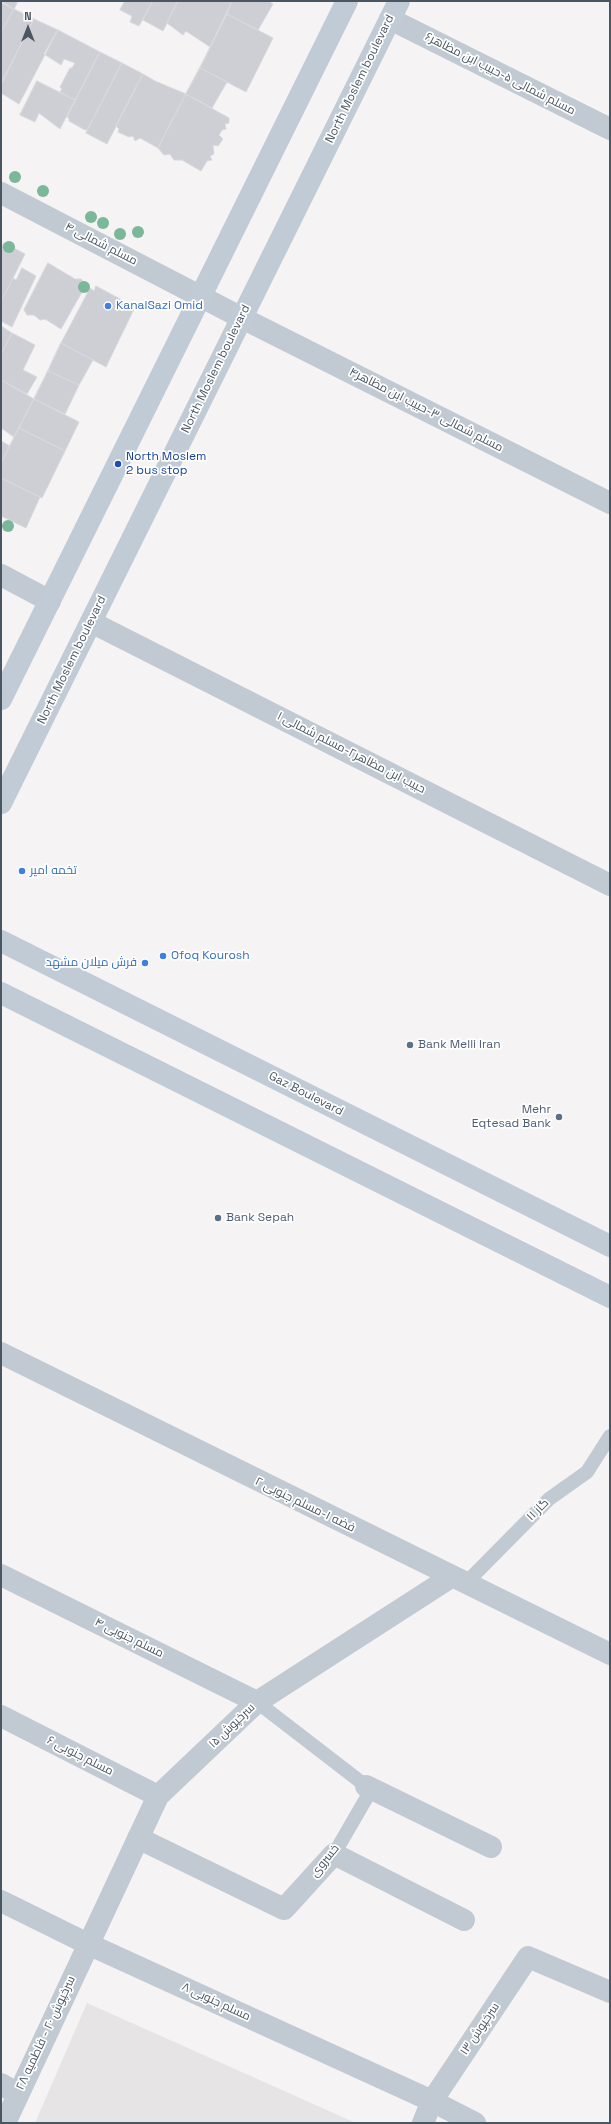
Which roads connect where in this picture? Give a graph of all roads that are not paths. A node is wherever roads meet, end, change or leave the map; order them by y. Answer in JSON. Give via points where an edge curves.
{"nodes":[{"id":1,"x":347,"y":1,"type":"edge"},
{"id":2,"x":395,"y":10,"type":"edge"},
{"id":3,"x":610,"y":129,"type":"edge"},
{"id":4,"x":1,"y":193,"type":"edge"},
{"id":5,"x":202,"y":295,"type":"junction"},
{"id":6,"x":242,"y":318,"type":"junction"},
{"id":7,"x":610,"y":503,"type":"edge"},
{"id":8,"x":1,"y":575,"type":"edge"},
{"id":9,"x":50,"y":601,"type":"junction"},
{"id":10,"x":91,"y":622,"type":"junction"},
{"id":11,"x":1,"y":699,"type":"edge"},
{"id":12,"x":1,"y":803,"type":"edge"},
{"id":13,"x":610,"y":885,"type":"edge"},
{"id":14,"x":1,"y":941,"type":"edge"},
{"id":15,"x":1,"y":993,"type":"edge"},
{"id":16,"x":610,"y":1246,"type":"edge"},
{"id":17,"x":610,"y":1297,"type":"edge"},
{"id":18,"x":1,"y":1353,"type":"edge"},
{"id":19,"x":610,"y":1436,"type":"edge"},
{"id":20,"x":1,"y":1575,"type":"edge"},
{"id":21,"x":458,"y":1581,"type":"junction"},
{"id":22,"x":610,"y":1654,"type":"edge"},
{"id":23,"x":257,"y":1702,"type":"junction"},
{"id":24,"x":1,"y":1716,"type":"edge"},
{"id":25,"x":366,"y":1786,"type":"junction"},
{"id":26,"x":158,"y":1796,"type":"junction"},
{"id":27,"x":138,"y":1838,"type":"junction"},
{"id":28,"x":491,"y":1847,"type":"dead end"},
{"id":29,"x":334,"y":1854,"type":"junction"},
{"id":30,"x":1,"y":1901,"type":"edge"},
{"id":31,"x":464,"y":1920,"type":"dead end"},
{"id":32,"x":88,"y":1944,"type":"junction"},
{"id":33,"x":610,"y":1992,"type":"edge"},
{"id":34,"x":10,"y":2089,"type":"edge"},
{"id":35,"x":432,"y":2101,"type":"junction"},
{"id":36,"x":5,"y":2123,"type":"edge"},
{"id":37,"x":423,"y":2123,"type":"edge"},
{"id":38,"x":475,"y":2123,"type":"edge"}],
"edges":[{"from":1,"to":5,"type":"street"},
{"from":2,"to":3,"type":"street","name":"مسلم شمالی ۵-حبیب ابن مظاهر۶"},
{"from":2,"to":6,"type":"street","name":"North Moslem boulevard"},
{"from":4,"to":5,"type":"street","name":"مسلم شمالی ۴"},
{"from":5,"to":6,"type":"street","name":"مسلم شمالی ۴"},
{"from":5,"to":9,"type":"street"},
{"from":6,"to":7,"type":"street","name":"مسلم شمالی ۳-حبیب ابن مظاهر۴"},
{"from":6,"to":10,"type":"street","name":"North Moslem boulevard"},
{"from":8,"to":9,"type":"street"},
{"from":9,"to":11,"type":"street"},
{"from":10,"to":12,"type":"street","name":"North Moslem boulevard"},
{"from":10,"to":13,"type":"street","name":"حبیب ابن مظاهر۲-مسلم شمالی ۱"},
{"from":14,"to":16,"type":"street","name":"Gaz Boulevard"},
{"from":15,"to":17,"type":"street"},
{"from":18,"to":21,"type":"street","name":"فضه ۱-مسلم جنوبی ۲"},
{"from":19,"to":21,"type":"lane","name":"گاز ۱۱","via":[[587,1472],[548,1499]]},
{"from":20,"to":23,"type":"street","name":"مسلم جنوبی ۴"},
{"from":21,"to":22,"type":"street","name":"فضه ۱-مسلم جنوبی ۲"},
{"from":21,"to":23,"type":"street","name":"سرخپوش ۱۵"},
{"from":23,"to":25,"type":"lane"},
{"from":23,"to":26,"type":"street","name":"سرخپوش ۱۵"},
{"from":24,"to":26,"type":"street","name":"مسلم جنوبی ۶"},
{"from":25,"to":28,"type":"street"},
{"from":25,"to":29,"type":"lane","name":"خسروی","via":[[367,1797]]},
{"from":26,"to":27,"type":"street","name":"سرخپوش ۱۵"},
{"from":27,"to":29,"type":"street","name":"خسروی","via":[[284,1909]]},
{"from":27,"to":32,"type":"street","name":"سرخپوش ۱۵"},
{"from":29,"to":31,"type":"street"},
{"from":30,"to":32,"type":"street","name":"مسلم جنوبی ۸"},
{"from":32,"to":34,"type":"street","name":"سرخپوش ۲۰ - فاطمیه ۲۸"},
{"from":32,"to":35,"type":"street","name":"مسلم جنوبی ۸"},
{"from":33,"to":35,"type":"street","name":"سرخپوش ۱۳","via":[[528,1957]]},
{"from":34,"to":36,"type":"street","name":"سرخپوش ۲۰ - فاطمیه ۲۸"},
{"from":35,"to":37,"type":"street","name":"سرخپوش ۱۳"},
{"from":35,"to":38,"type":"street","name":"مسلم جنوبی ۸"}]}
